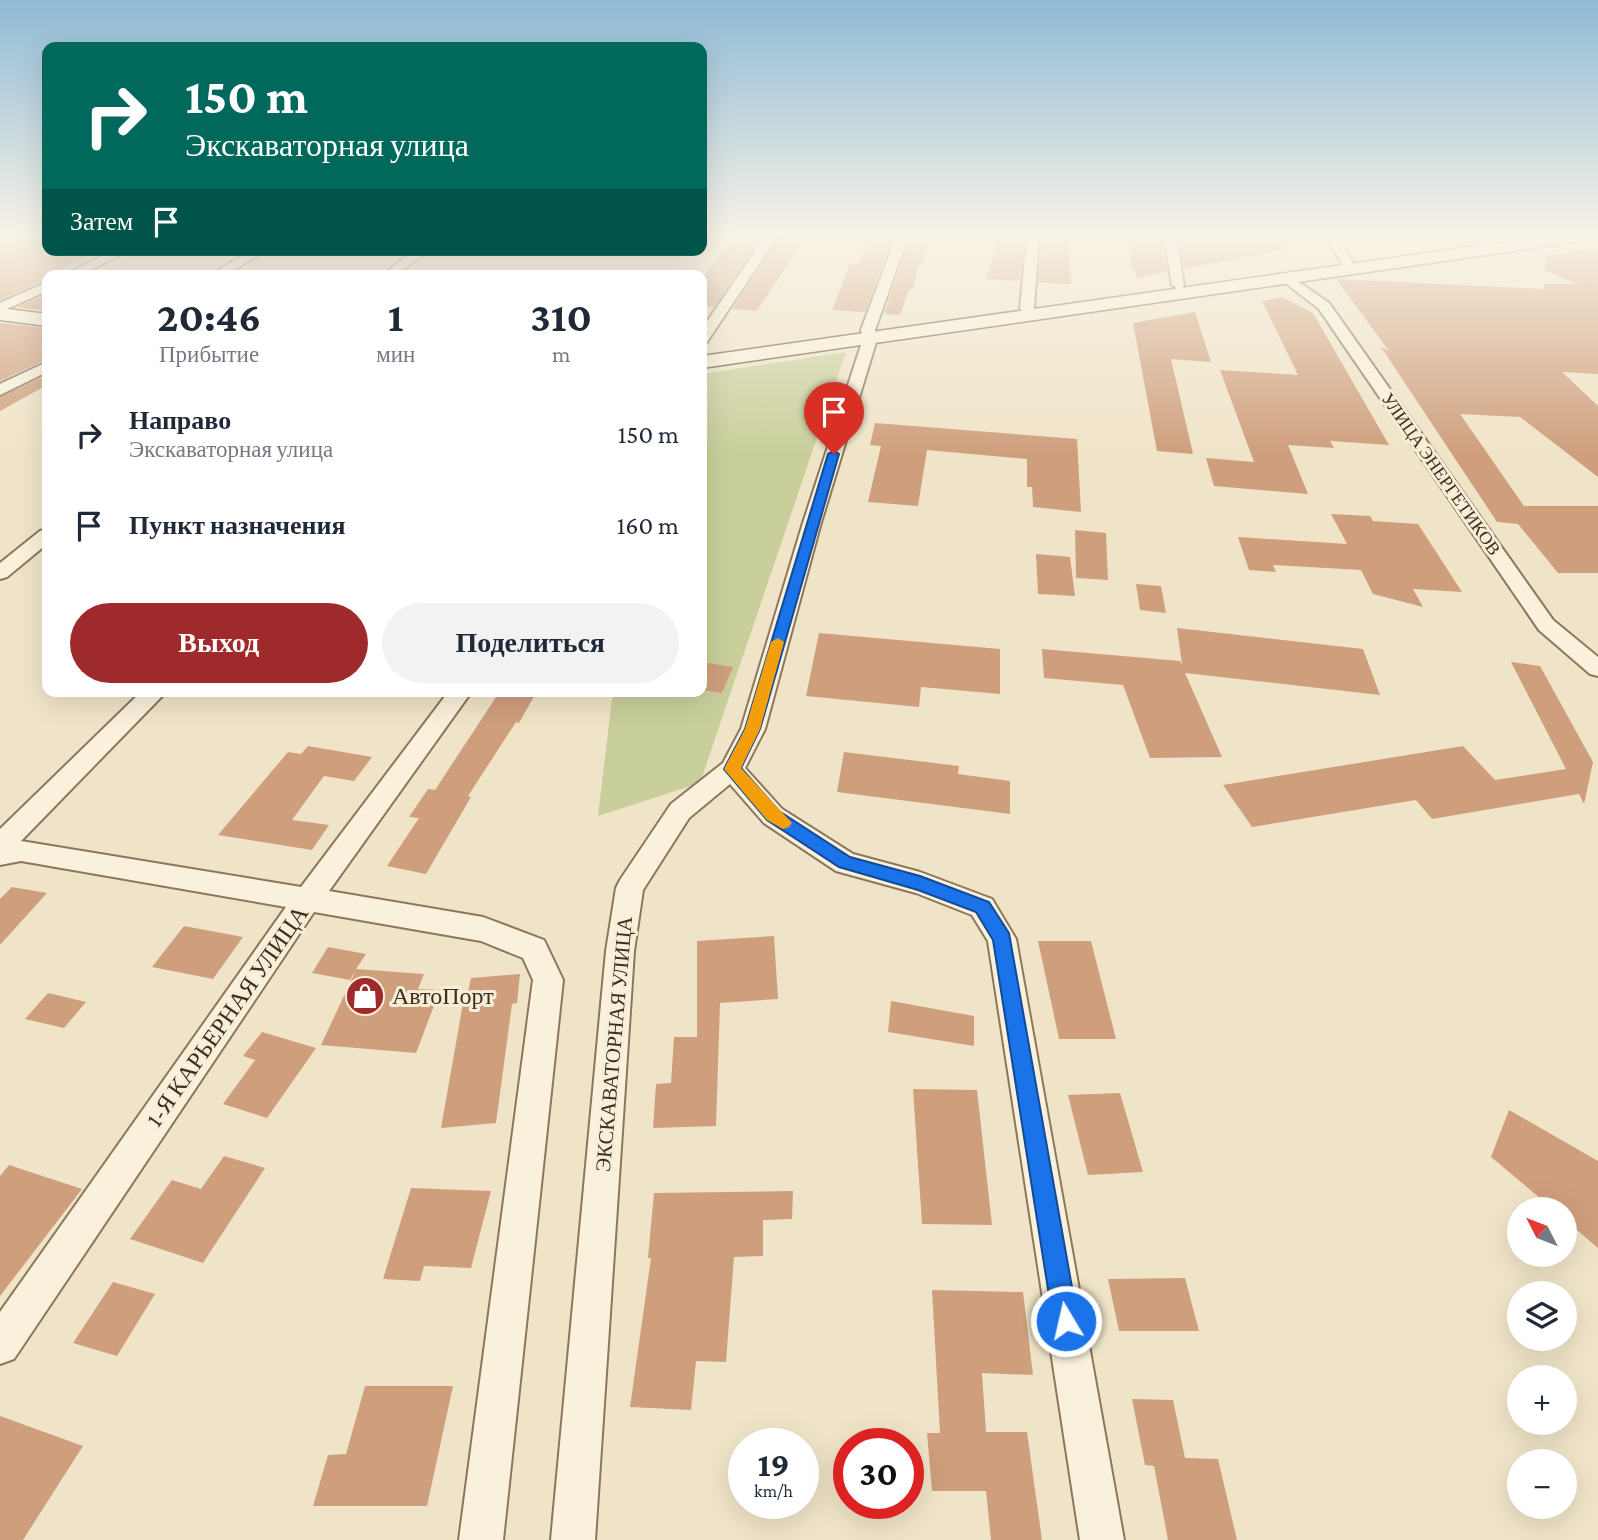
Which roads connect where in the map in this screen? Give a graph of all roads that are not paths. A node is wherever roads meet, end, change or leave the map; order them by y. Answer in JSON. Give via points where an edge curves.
{"nodes":[{"id":1,"x":722,"y":309,"type":"edge"},
{"id":2,"x":876,"y":309,"type":"edge"},
{"id":3,"x":1028,"y":309,"type":"edge"},
{"id":4,"x":1080,"y":309,"type":"edge"},
{"id":5,"x":1326,"y":309,"type":"edge"},
{"id":6,"x":0,"y":314,"type":"edge"},
{"id":7,"x":1032,"y":316,"type":"junction"},
{"id":8,"x":42,"y":319,"type":"edge"},
{"id":9,"x":707,"y":332,"type":"edge"},
{"id":10,"x":870,"y":340,"type":"junction"},
{"id":11,"x":707,"y":361,"type":"edge"},
{"id":12,"x":42,"y":369,"type":"edge"},
{"id":13,"x":0,"y":390,"type":"edge"},
{"id":14,"x":42,"y":539,"type":"edge"},
{"id":15,"x":0,"y":573,"type":"edge"},
{"id":16,"x":1598,"y":669,"type":"edge"},
{"id":17,"x":150,"y":697,"type":"edge"},
{"id":18,"x":457,"y":697,"type":"edge"},
{"id":19,"x":732,"y":769,"type":"junction"},
{"id":20,"x":0,"y":845,"type":"edge"},
{"id":21,"x":0,"y":854,"type":"edge"},
{"id":22,"x":309,"y":897,"type":"junction"},
{"id":23,"x":0,"y":1345,"type":"edge"},
{"id":24,"x":481,"y":1540,"type":"edge"},
{"id":25,"x":573,"y":1540,"type":"edge"},
{"id":26,"x":1102,"y":1540,"type":"edge"}],
"edges":[{"from":1,"to":9,"type":"street"},
{"from":2,"to":10,"type":"street","name":"ЭКСКАВАТОРНАЯ УЛИЦА","via":[[868,330]]},
{"from":3,"to":7,"type":"street"},
{"from":4,"to":7,"type":"main road"},
{"from":5,"to":16,"type":"street","name":"УЛИЦА ЭНЕРГЕТИКОВ","via":[[1546,625]]},
{"from":6,"to":8,"type":"main road"},
{"from":7,"to":10,"type":"main road"},
{"from":10,"to":11,"type":"main road"},
{"from":10,"to":19,"type":"street","name":"ЭКСКАВАТОРНАЯ УЛИЦА","via":[[752,729]]},
{"from":12,"to":13,"type":"street"},
{"from":14,"to":15,"type":"street"},
{"from":17,"to":20,"type":"street"},
{"from":18,"to":22,"type":"street","name":"1-Я КАРЬЕРНАЯ УЛИЦА"},
{"from":19,"to":25,"type":"street","name":"ЭКСКАВАТОРНАЯ УЛИЦА","via":[[680,811],[630,888],[620,951]]},
{"from":19,"to":26,"type":"street","via":[[773,816],[845,863],[920,883],[982,907],[1002,939]]},
{"from":21,"to":22,"type":"street","via":[[21,851]]},
{"from":22,"to":23,"type":"street","name":"1-Я КАРЬЕРНАЯ УЛИЦА"},
{"from":22,"to":24,"type":"street","via":[[483,929],[534,949],[548,980]]}]}
